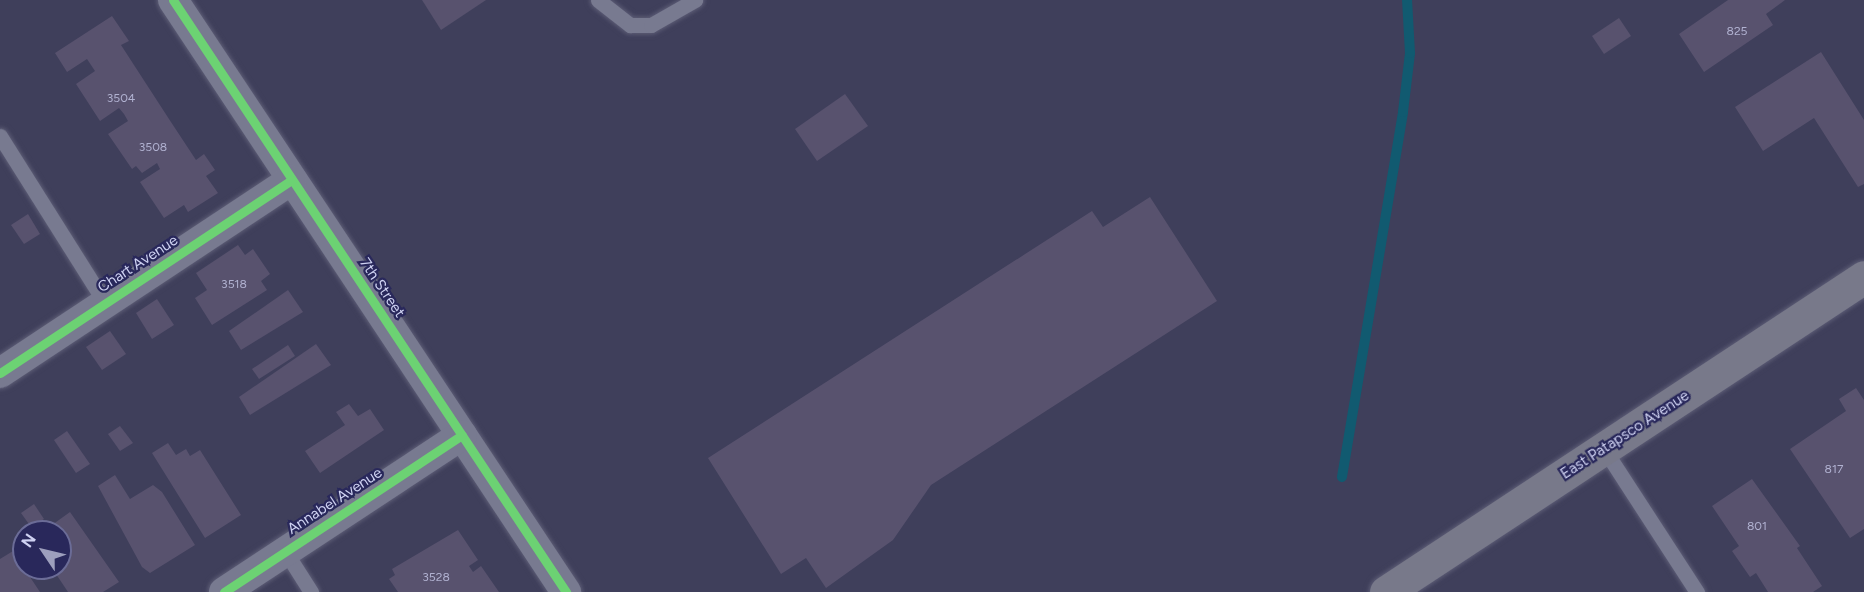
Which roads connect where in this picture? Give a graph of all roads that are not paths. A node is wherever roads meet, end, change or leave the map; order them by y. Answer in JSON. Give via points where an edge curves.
{"nodes":[{"id":1,"x":173,"y":0,"type":"edge"},
{"id":2,"x":598,"y":0,"type":"edge"},
{"id":3,"x":695,"y":0,"type":"edge"},
{"id":4,"x":0,"y":136,"type":"edge"},
{"id":5,"x":292,"y":180,"type":"junction"},
{"id":6,"x":1864,"y":277,"type":"edge"},
{"id":7,"x":105,"y":304,"type":"junction"},
{"id":8,"x":0,"y":373,"type":"edge"},
{"id":9,"x":462,"y":435,"type":"junction"},
{"id":10,"x":1604,"y":449,"type":"junction"},
{"id":11,"x":285,"y":551,"type":"junction"},
{"id":12,"x":224,"y":592,"type":"edge"},
{"id":13,"x":311,"y":592,"type":"edge"},
{"id":14,"x":567,"y":592,"type":"edge"},
{"id":15,"x":1387,"y":592,"type":"edge"},
{"id":16,"x":1697,"y":592,"type":"edge"}],
"edges":[{"from":1,"to":5,"type":"street","name":"7th Street"},
{"from":2,"to":3,"type":"lane","via":[[609,14],[641,26],[651,25]]},
{"from":4,"to":7,"type":"lane"},
{"from":5,"to":7,"type":"street","name":"Chart Avenue"},
{"from":5,"to":9,"type":"street","name":"7th Street"},
{"from":6,"to":10,"type":"main road","name":"East Patapsco Avenue"},
{"from":7,"to":8,"type":"street","name":"Chart Avenue"},
{"from":9,"to":11,"type":"street","name":"Annabel Avenue"},
{"from":9,"to":14,"type":"street","name":"7th Street"},
{"from":10,"to":15,"type":"main road","name":"East Patapsco Avenue"},
{"from":10,"to":16,"type":"lane"},
{"from":11,"to":12,"type":"street","name":"Annabel Avenue"},
{"from":11,"to":13,"type":"lane"}]}
